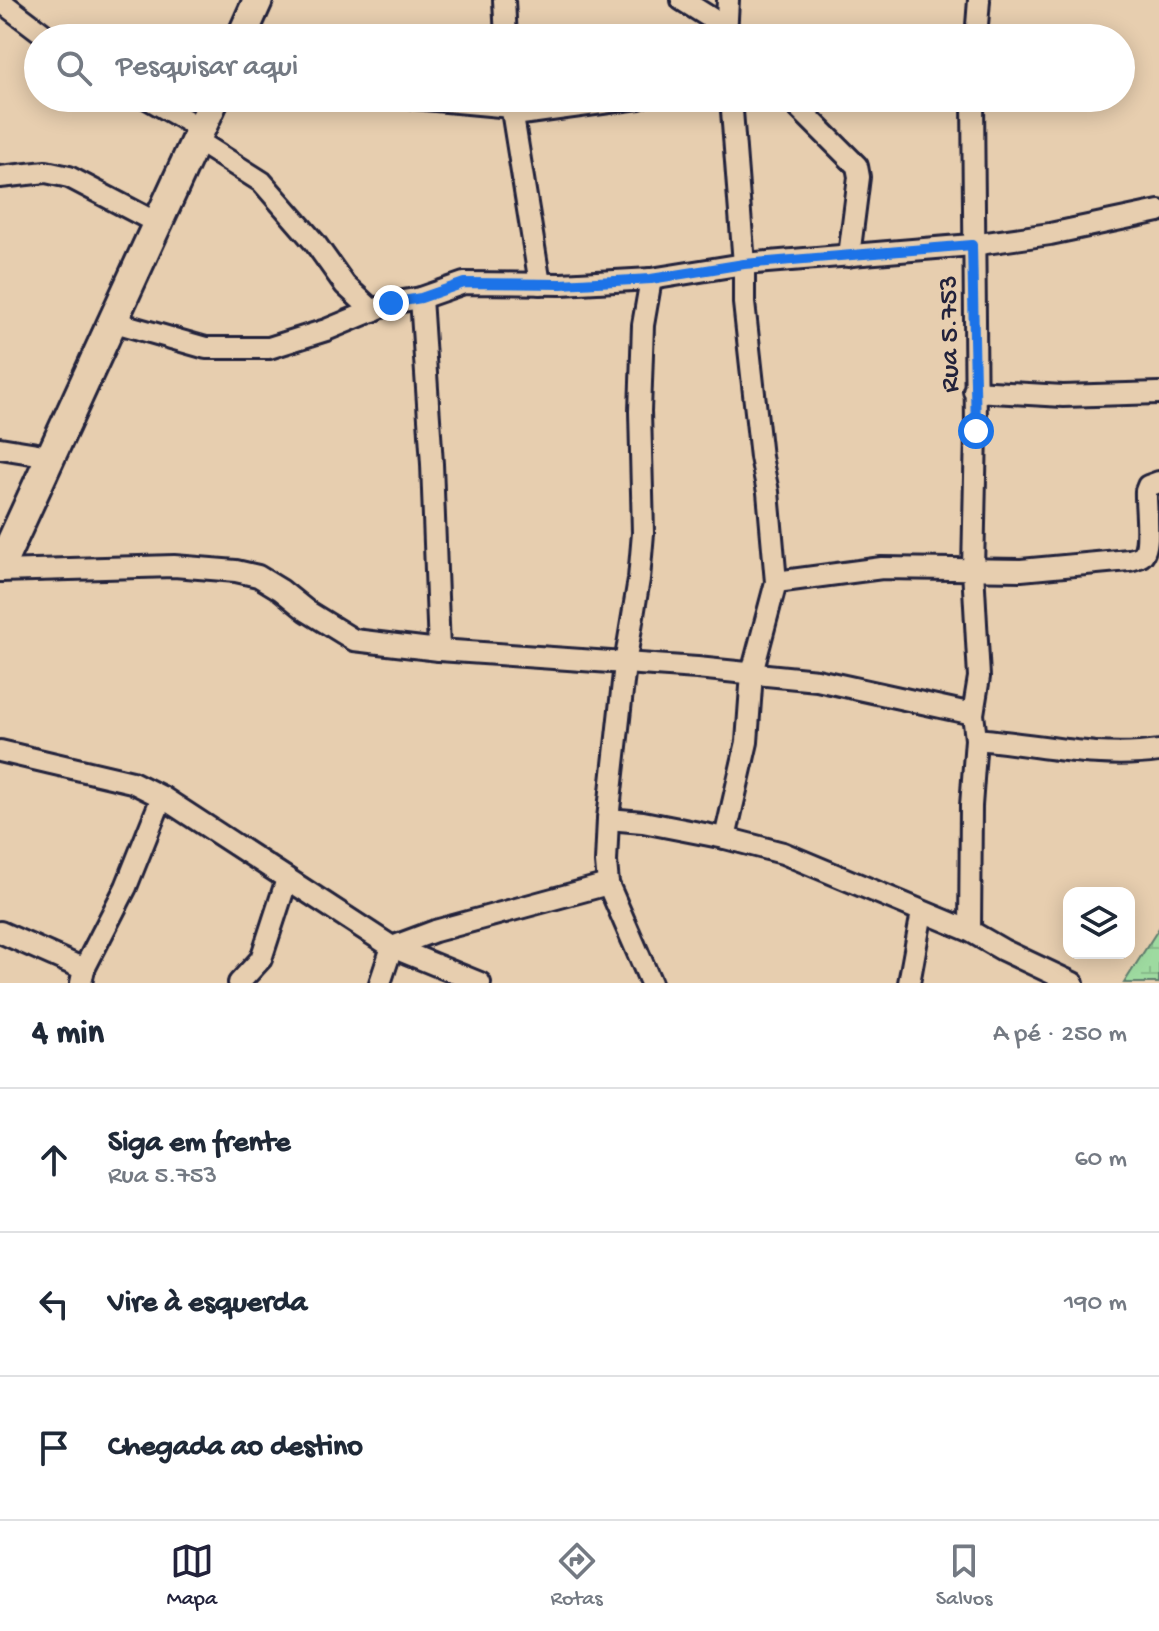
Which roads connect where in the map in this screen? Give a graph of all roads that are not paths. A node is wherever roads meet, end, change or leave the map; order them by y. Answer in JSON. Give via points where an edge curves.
{"nodes":[{"id":1,"x":258,"y":0,"type":"edge"},
{"id":2,"x":504,"y":0,"type":"edge"},
{"id":3,"x":682,"y":0,"type":"edge"},
{"id":4,"x":728,"y":0,"type":"edge"},
{"id":5,"x":979,"y":0,"type":"edge"},
{"id":6,"x":0,"y":1,"type":"edge"},
{"id":7,"x":30,"y":24,"type":"edge"},
{"id":8,"x":247,"y":24,"type":"edge"},
{"id":9,"x":505,"y":24,"type":"edge"},
{"id":10,"x":715,"y":24,"type":"edge"},
{"id":11,"x":729,"y":24,"type":"edge"},
{"id":12,"x":977,"y":24,"type":"edge"},
{"id":13,"x":167,"y":112,"type":"edge"},
{"id":14,"x":209,"y":112,"type":"edge"},
{"id":15,"x":513,"y":112,"type":"edge"},
{"id":16,"x":732,"y":112,"type":"edge"},
{"id":17,"x":803,"y":112,"type":"edge"},
{"id":18,"x":973,"y":112,"type":"edge"},
{"id":19,"x":199,"y":134,"type":"junction"},
{"id":20,"x":0,"y":177,"type":"edge"},
{"id":21,"x":1159,"y":211,"type":"edge"},
{"id":22,"x":157,"y":223,"type":"junction"},
{"id":23,"x":972,"y":245,"type":"junction"},
{"id":24,"x":849,"y":256,"type":"junction"},
{"id":25,"x":744,"y":264,"type":"junction"},
{"id":26,"x":651,"y":279,"type":"junction"},
{"id":27,"x":540,"y":284,"type":"junction"},
{"id":28,"x":421,"y":298,"type":"junction"},
{"id":29,"x":373,"y":311,"type":"junction"},
{"id":30,"x":111,"y":321,"type":"junction"},
{"id":31,"x":974,"y":391,"type":"junction"},
{"id":32,"x":1159,"y":393,"type":"edge"},
{"id":33,"x":0,"y":448,"type":"edge"},
{"id":34,"x":50,"y":456,"type":"junction"},
{"id":35,"x":1159,"y":482,"type":"edge"},
{"id":36,"x":0,"y":569,"type":"edge"},
{"id":37,"x":973,"y":570,"type":"junction"},
{"id":38,"x":776,"y":582,"type":"junction"},
{"id":39,"x":439,"y":650,"type":"junction"},
{"id":40,"x":625,"y":664,"type":"junction"},
{"id":41,"x":752,"y":673,"type":"junction"},
{"id":42,"x":973,"y":714,"type":"junction"},
{"id":43,"x":976,"y":739,"type":"junction"},
{"id":44,"x":0,"y":751,"type":"edge"},
{"id":45,"x":1159,"y":751,"type":"edge"},
{"id":46,"x":162,"y":797,"type":"junction"},
{"id":47,"x":608,"y":819,"type":"junction"},
{"id":48,"x":725,"y":838,"type":"junction"},
{"id":49,"x":287,"y":879,"type":"junction"},
{"id":50,"x":608,"y":884,"type":"junction"},
{"id":51,"x":922,"y":912,"type":"junction"},
{"id":52,"x":970,"y":931,"type":"junction"},
{"id":53,"x":0,"y":932,"type":"edge"},
{"id":54,"x":392,"y":947,"type":"junction"},
{"id":55,"x":83,"y":976,"type":"edge"},
{"id":56,"x":239,"y":983,"type":"edge"},
{"id":57,"x":380,"y":983,"type":"edge"},
{"id":58,"x":480,"y":983,"type":"edge"},
{"id":59,"x":651,"y":983,"type":"edge"},
{"id":60,"x":909,"y":983,"type":"edge"},
{"id":61,"x":1073,"y":983,"type":"edge"}],
"edges":[{"from":1,"to":8,"type":"main road"},
{"from":2,"to":9,"type":"street"},
{"from":3,"to":10,"type":"street"},
{"from":4,"to":11,"type":"street"},
{"from":5,"to":12,"type":"street"},
{"from":6,"to":7,"type":"street"},
{"from":13,"to":19,"type":"street"},
{"from":14,"to":19,"type":"main road"},
{"from":15,"to":27,"type":"street"},
{"from":16,"to":25,"type":"street"},
{"from":17,"to":24,"type":"street","via":[[857,166]]},
{"from":18,"to":23,"type":"street","name":"Rua 5.753"},
{"from":19,"to":22,"type":"main road"},
{"from":19,"to":29,"type":"street","via":[[262,182],[345,285]]},
{"from":20,"to":22,"type":"street","via":[[46,172],[69,177]]},
{"from":21,"to":23,"type":"street"},
{"from":22,"to":30,"type":"main road"},
{"from":23,"to":24,"type":"street"},
{"from":23,"to":31,"type":"street","name":"Rua 5.753"},
{"from":24,"to":25,"type":"street"},
{"from":25,"to":26,"type":"street"},
{"from":25,"to":38,"type":"street"},
{"from":26,"to":27,"type":"street"},
{"from":26,"to":40,"type":"street","via":[[643,325],[640,411],[643,533]]},
{"from":27,"to":28,"type":"street","via":[[464,283]]},
{"from":28,"to":29,"type":"street"},
{"from":28,"to":39,"type":"street"},
{"from":29,"to":30,"type":"street","via":[[269,348],[206,348]]},
{"from":30,"to":34,"type":"main road"},
{"from":31,"to":32,"type":"street","via":[[1063,396]]},
{"from":31,"to":37,"type":"street","name":"Rua 5.753"},
{"from":33,"to":34,"type":"street"},
{"from":34,"to":36,"type":"main road"},
{"from":35,"to":37,"type":"street","via":[[1146,491],[1147,543],[1141,557]]},
{"from":36,"to":39,"type":"street","via":[[174,566],[236,571],[258,576],[354,640]]},
{"from":37,"to":38,"type":"street","via":[[882,568]]},
{"from":37,"to":42,"type":"street","name":"Rua 5.753","via":[[979,677]]},
{"from":38,"to":41,"type":"street"},
{"from":39,"to":40,"type":"street"},
{"from":40,"to":41,"type":"street"},
{"from":40,"to":47,"type":"street"},
{"from":41,"to":42,"type":"street","via":[[855,687]]},
{"from":41,"to":48,"type":"street","via":[[747,742]]},
{"from":42,"to":43,"type":"street","name":"Rua 5.753"},
{"from":43,"to":45,"type":"street","via":[[1085,753]]},
{"from":43,"to":52,"type":"street","name":"Rua 5.753"},
{"from":44,"to":46,"type":"street","via":[[132,782]]},
{"from":46,"to":49,"type":"street"},
{"from":46,"to":55,"type":"street"},
{"from":47,"to":48,"type":"street"},
{"from":47,"to":50,"type":"street"},
{"from":48,"to":51,"type":"street","via":[[783,853]]},
{"from":49,"to":54,"type":"street"},
{"from":49,"to":56,"type":"street","via":[[261,959]]},
{"from":50,"to":54,"type":"street"},
{"from":50,"to":59,"type":"street"},
{"from":51,"to":52,"type":"street"},
{"from":51,"to":60,"type":"street"},
{"from":52,"to":61,"type":"street"},
{"from":53,"to":55,"type":"street"},
{"from":54,"to":57,"type":"street"},
{"from":54,"to":58,"type":"street"}]}
